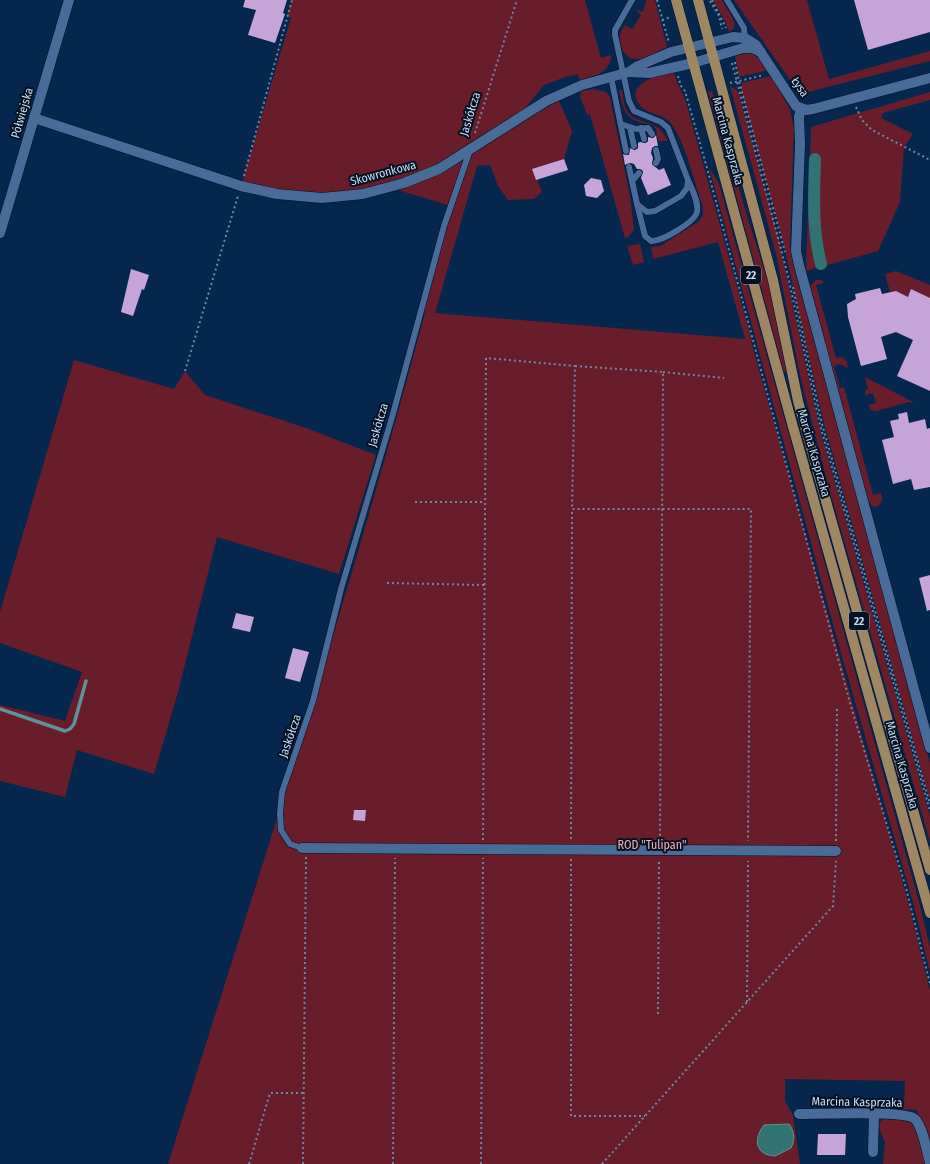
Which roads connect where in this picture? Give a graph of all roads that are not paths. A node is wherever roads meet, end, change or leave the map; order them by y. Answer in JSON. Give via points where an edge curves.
{"nodes":[{"id":1,"x":68,"y":0,"type":"edge"},
{"id":2,"x":632,"y":0,"type":"edge"},
{"id":3,"x":676,"y":0,"type":"edge"},
{"id":4,"x":698,"y":0,"type":"edge"},
{"id":5,"x":728,"y":0,"type":"edge"},
{"id":6,"x":710,"y":43,"type":"junction"},
{"id":7,"x":746,"y":43,"type":"junction"},
{"id":8,"x":689,"y":47,"type":"junction"},
{"id":9,"x":714,"y":57,"type":"junction"},
{"id":10,"x":693,"y":63,"type":"junction"},
{"id":11,"x":626,"y":73,"type":"junction"},
{"id":12,"x":611,"y":77,"type":"junction"},
{"id":13,"x":930,"y":78,"type":"edge"},
{"id":14,"x":801,"y":109,"type":"junction"},
{"id":15,"x":34,"y":118,"type":"junction"},
{"id":16,"x":621,"y":124,"type":"junction"},
{"id":17,"x":630,"y":128,"type":"junction"},
{"id":18,"x":641,"y":128,"type":"junction"},
{"id":19,"x":652,"y":134,"type":"dead end"},
{"id":20,"x":644,"y":140,"type":"dead end"},
{"id":21,"x":634,"y":146,"type":"dead end"},
{"id":22,"x":470,"y":150,"type":"junction"},
{"id":23,"x":656,"y":150,"type":"dead end"},
{"id":24,"x":626,"y":151,"type":"dead end"},
{"id":25,"x":656,"y":163,"type":"dead end"},
{"id":26,"x":629,"y":167,"type":"dead end"},
{"id":27,"x":639,"y":173,"type":"dead end"},
{"id":28,"x":632,"y":180,"type":"junction"},
{"id":29,"x":688,"y":180,"type":"junction"},
{"id":30,"x":637,"y":204,"type":"junction"},
{"id":31,"x":0,"y":233,"type":"edge"},
{"id":32,"x":930,"y":748,"type":"edge"},
{"id":33,"x":304,"y":848,"type":"joint"},
{"id":34,"x":836,"y":851,"type":"road end"},
{"id":35,"x":930,"y":870,"type":"edge"},
{"id":36,"x":930,"y":913,"type":"edge"},
{"id":37,"x":798,"y":1114,"type":"dead end"},
{"id":38,"x":874,"y":1114,"type":"junction"},
{"id":39,"x":873,"y":1152,"type":"dead end"},
{"id":40,"x":930,"y":1163,"type":"edge"}],
"edges":[{"from":1,"to":15,"type":"street","name":"Półwiejska"},
{"from":2,"to":11,"type":"lane","via":[[614,35]]},
{"from":3,"to":8,"type":"main road","name":"Marcina Kasprzaka","number":"22"},
{"from":4,"to":6,"type":"main road","name":"Marcina Kasprzaka","number":"22"},
{"from":5,"to":7,"type":"lane","via":[[744,28]]},
{"from":6,"to":7,"type":"street","name":"Łysa","via":[[733,37]]},
{"from":6,"to":8,"type":"street","name":"Łysa"},
{"from":6,"to":9,"type":"main road","name":"Marcina Kasprzaka","number":"22"},
{"from":7,"to":9,"type":"street","name":"Łysa"},
{"from":7,"to":14,"type":"street","name":"Łysa","via":[[763,53],[792,103]]},
{"from":8,"to":10,"type":"main road","name":"Marcina Kasprzaka","number":"22"},
{"from":8,"to":11,"type":"street","name":"Skowronkowa","via":[[671,52]]},
{"from":9,"to":10,"type":"street","name":"Skowronkowa"},
{"from":9,"to":35,"type":"main road","name":"Marcina Kasprzaka","number":"22","via":[[773,280],[810,448]]},
{"from":10,"to":11,"type":"street","name":"Skowronkowa","via":[[649,73]]},
{"from":10,"to":36,"type":"main road","name":"Marcina Kasprzaka","number":"22"},
{"from":11,"to":12,"type":"street","name":"Skowronkowa"},
{"from":11,"to":29,"type":"lane","via":[[632,109],[661,122],[668,128]]},
{"from":12,"to":16,"type":"lane"},
{"from":12,"to":22,"type":"street","name":"Skowronkowa","via":[[582,85],[546,101]]},
{"from":13,"to":14,"type":"street","name":"Łysa","via":[[813,109]]},
{"from":14,"to":32,"type":"street","via":[[796,251]]},
{"from":15,"to":22,"type":"street","name":"Skowronkowa","via":[[241,186],[277,194],[322,198],[363,194],[404,183],[439,169]]},
{"from":15,"to":31,"type":"street","name":"Półwiejska"},
{"from":16,"to":17,"type":"lane"},
{"from":16,"to":24,"type":"lane"},
{"from":17,"to":18,"type":"lane"},
{"from":17,"to":21,"type":"lane"},
{"from":18,"to":19,"type":"lane","via":[[648,128]]},
{"from":18,"to":20,"type":"lane"},
{"from":22,"to":33,"type":"lane","name":"Jaskółcza","via":[[444,226],[393,414],[341,588],[313,701],[282,792],[281,830],[290,844]]},
{"from":23,"to":25,"type":"lane"},
{"from":26,"to":28,"type":"lane"},
{"from":27,"to":28,"type":"lane"},
{"from":28,"to":30,"type":"lane"},
{"from":29,"to":30,"type":"lane","via":[[687,188],[681,196],[655,212],[647,212]]},
{"from":29,"to":30,"type":"lane","via":[[697,212],[689,222],[660,240],[651,241],[645,236]]},
{"from":33,"to":34,"type":"street"},
{"from":37,"to":38,"type":"street","name":"Marcina Kasprzaka"},
{"from":38,"to":39,"type":"street"},
{"from":38,"to":40,"type":"street","name":"Marcina Kasprzaka","via":[[900,1114],[916,1120]]}]}
